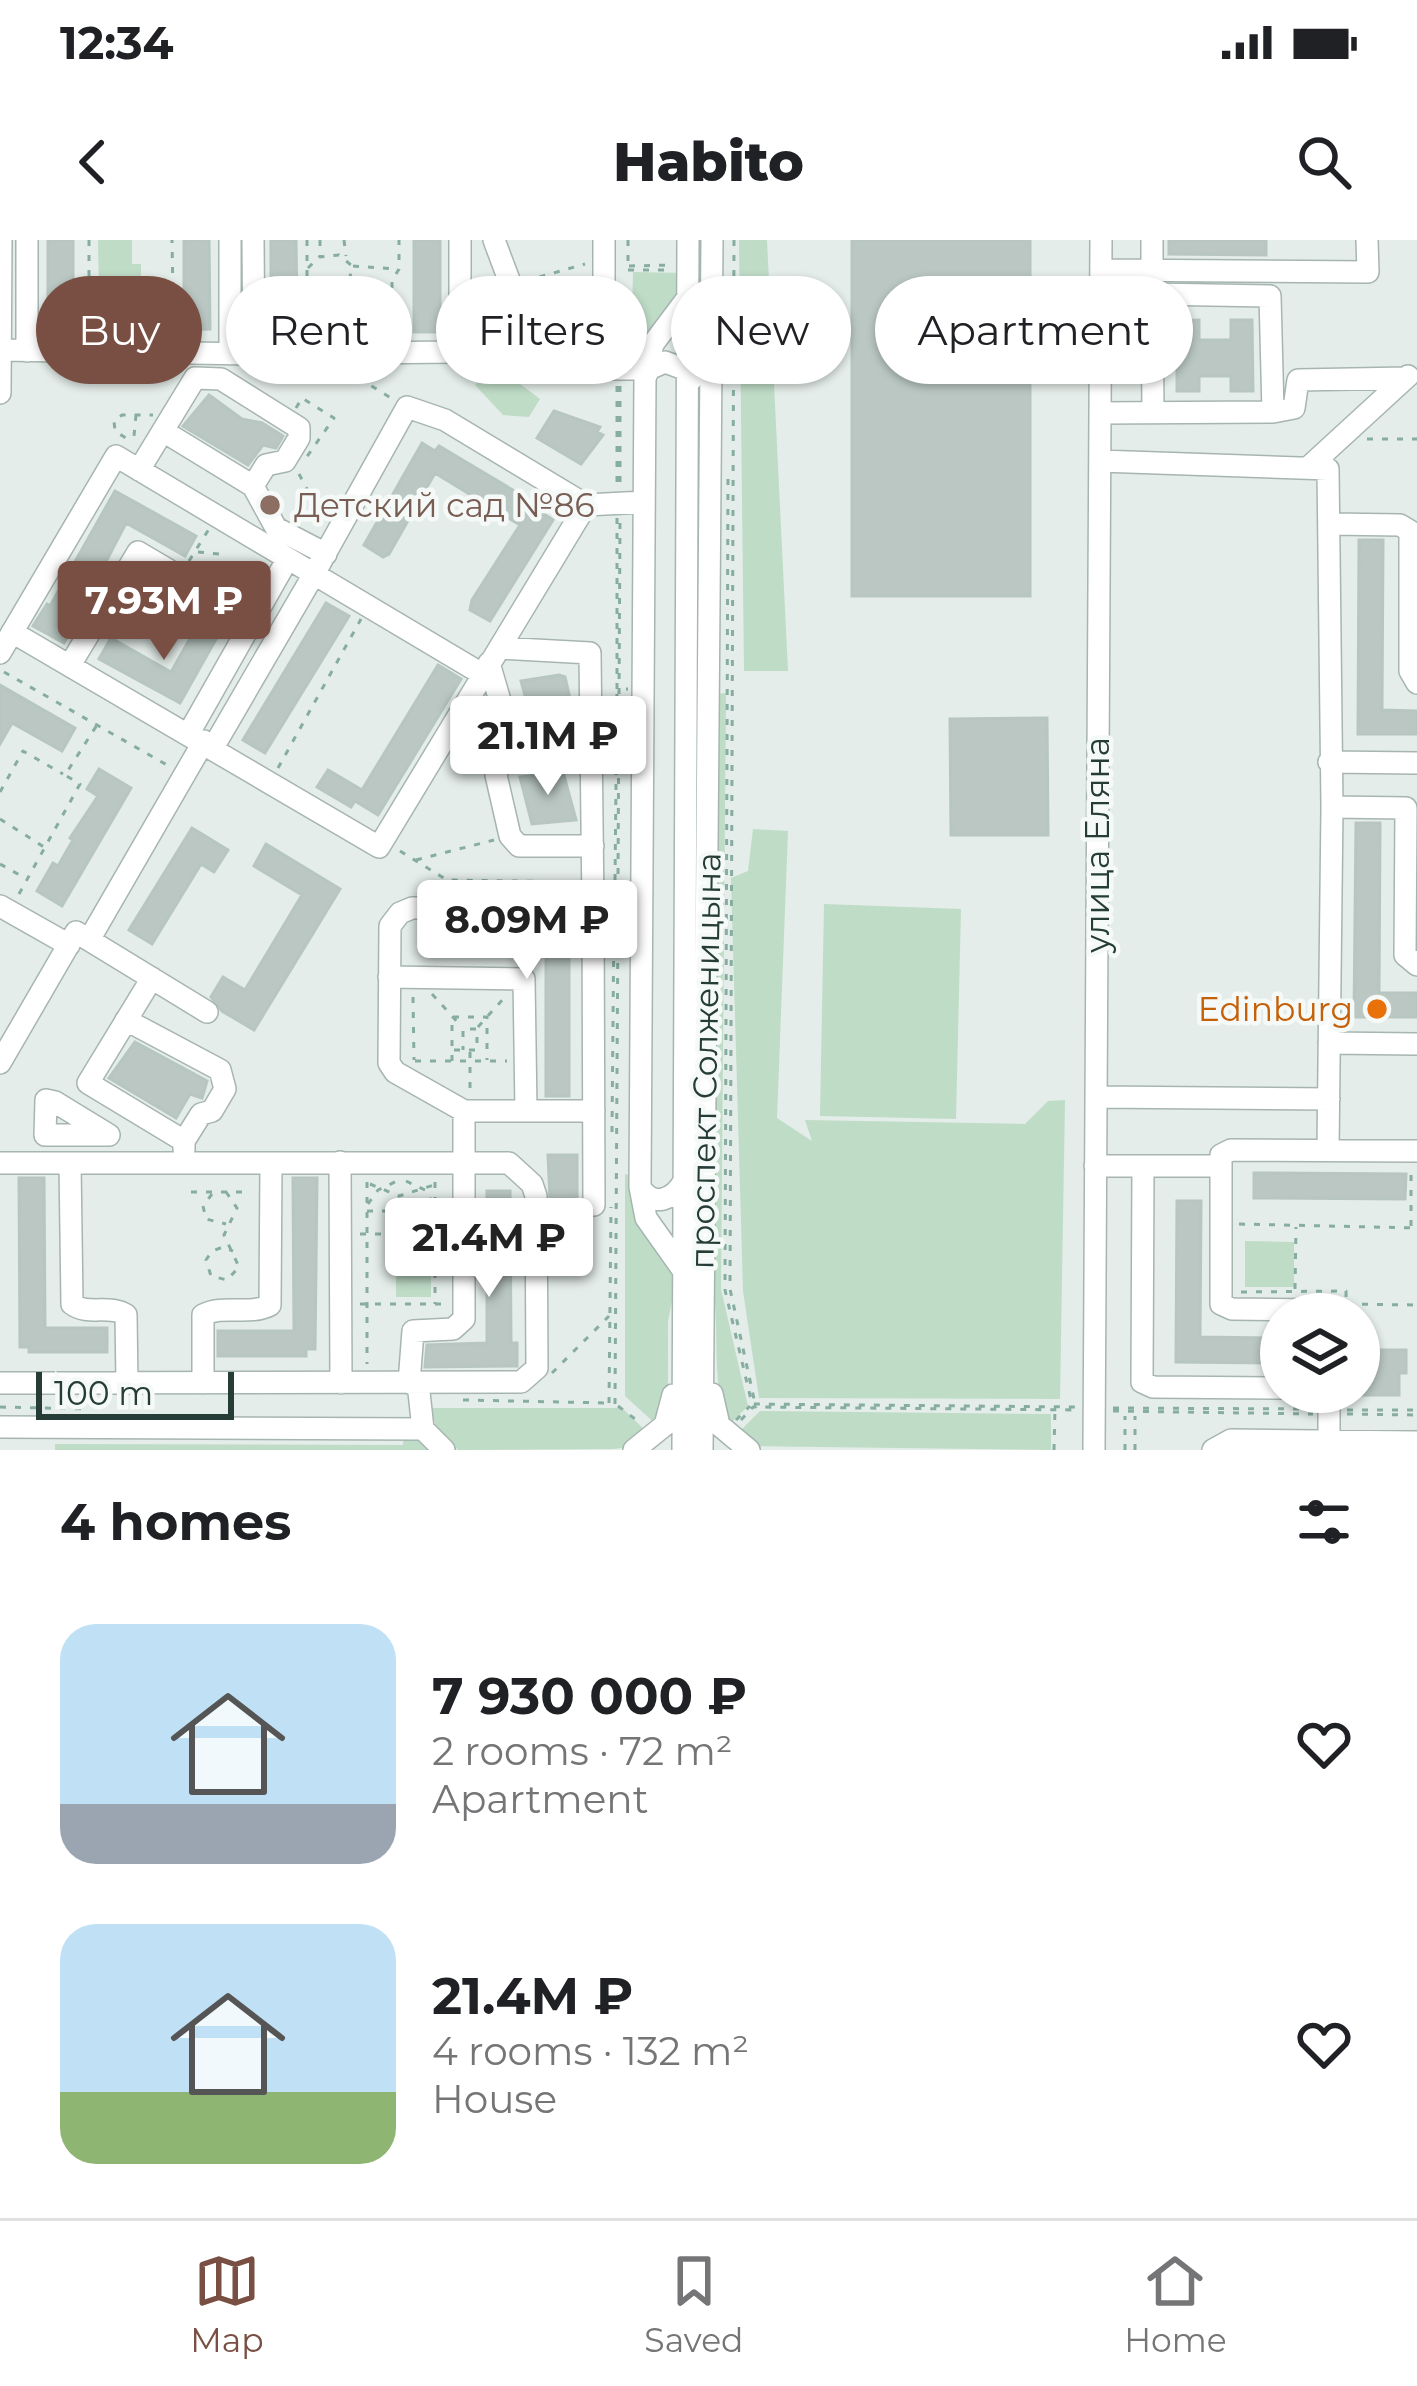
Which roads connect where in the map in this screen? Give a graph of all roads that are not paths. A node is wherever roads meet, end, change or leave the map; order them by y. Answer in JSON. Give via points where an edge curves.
{"nodes":[{"id":1,"x":1,"y":240,"type":"edge"},
{"id":2,"x":27,"y":240,"type":"edge"},
{"id":3,"x":230,"y":240,"type":"edge"},
{"id":4,"x":253,"y":240,"type":"edge"},
{"id":5,"x":460,"y":240,"type":"edge"},
{"id":6,"x":494,"y":240,"type":"edge"},
{"id":7,"x":688,"y":240,"type":"edge"},
{"id":8,"x":712,"y":240,"type":"edge"},
{"id":9,"x":1101,"y":240,"type":"edge"},
{"id":10,"x":1152,"y":240,"type":"edge"},
{"id":11,"x":1367,"y":240,"type":"edge"},
{"id":12,"x":1101,"y":270,"type":"junction"},
{"id":13,"x":1152,"y":270,"type":"junction"},
{"id":14,"x":234,"y":276,"type":"edge"},
{"id":15,"x":250,"y":276,"type":"edge"},
{"id":16,"x":507,"y":276,"type":"edge"},
{"id":17,"x":692,"y":276,"type":"edge"},
{"id":18,"x":1152,"y":276,"type":"edge"},
{"id":19,"x":1193,"y":295,"type":"edge"},
{"id":20,"x":671,"y":311,"type":"edge"},
{"id":21,"x":0,"y":350,"type":"edge"},
{"id":22,"x":27,"y":351,"type":"junction"},
{"id":23,"x":36,"y":351,"type":"edge"},
{"id":24,"x":412,"y":353,"type":"edge"},
{"id":25,"x":647,"y":370,"type":"edge"},
{"id":26,"x":1412,"y":373,"type":"edge"},
{"id":27,"x":202,"y":379,"type":"edge"},
{"id":28,"x":192,"y":384,"type":"edge"},
{"id":29,"x":646,"y":384,"type":"edge"},
{"id":30,"x":691,"y":384,"type":"edge"},
{"id":31,"x":1153,"y":384,"type":"edge"},
{"id":32,"x":0,"y":393,"type":"edge"},
{"id":33,"x":1153,"y":412,"type":"junction"},
{"id":34,"x":1273,"y":412,"type":"junction"},
{"id":35,"x":1100,"y":413,"type":"junction"},
{"id":36,"x":168,"y":423,"type":"junction"},
{"id":37,"x":1100,"y":460,"type":"junction"},
{"id":38,"x":1312,"y":465,"type":"junction"},
{"id":39,"x":140,"y":470,"type":"junction"},
{"id":40,"x":253,"y":486,"type":"junction"},
{"id":41,"x":644,"y":502,"type":"junction"},
{"id":42,"x":586,"y":505,"type":"junction"},
{"id":43,"x":1331,"y":524,"type":"junction"},
{"id":44,"x":326,"y":554,"type":"junction"},
{"id":45,"x":287,"y":560,"type":"junction"},
{"id":46,"x":314,"y":574,"type":"junction"},
{"id":47,"x":0,"y":608,"type":"edge"},
{"id":48,"x":253,"y":620,"type":"junction"},
{"id":49,"x":15,"y":628,"type":"junction"},
{"id":50,"x":0,"y":653,"type":"edge"},
{"id":51,"x":490,"y":662,"type":"junction"},
{"id":52,"x":70,"y":665,"type":"junction"},
{"id":53,"x":1417,"y":683,"type":"edge"},
{"id":54,"x":202,"y":740,"type":"junction"},
{"id":55,"x":1329,"y":762,"type":"junction"},
{"id":56,"x":1417,"y":763,"type":"edge"},
{"id":57,"x":1332,"y":808,"type":"junction"},
{"id":58,"x":1412,"y":808,"type":"edge"},
{"id":59,"x":593,"y":846,"type":"junction"},
{"id":60,"x":607,"y":891,"type":"junction"},
{"id":61,"x":642,"y":894,"type":"junction"},
{"id":62,"x":4,"y":909,"type":"edge"},
{"id":63,"x":79,"y":942,"type":"junction"},
{"id":64,"x":1417,"y":965,"type":"edge"},
{"id":65,"x":389,"y":976,"type":"junction"},
{"id":66,"x":152,"y":978,"type":"junction"},
{"id":67,"x":207,"y":1012,"type":"dead end"},
{"id":68,"x":127,"y":1020,"type":"junction"},
{"id":69,"x":1330,"y":1043,"type":"junction"},
{"id":70,"x":1417,"y":1044,"type":"edge"},
{"id":71,"x":0,"y":1063,"type":"edge"},
{"id":72,"x":88,"y":1083,"type":"junction"},
{"id":73,"x":1096,"y":1097,"type":"junction"},
{"id":74,"x":1329,"y":1099,"type":"junction"},
{"id":75,"x":467,"y":1111,"type":"junction"},
{"id":76,"x":526,"y":1111,"type":"junction"},
{"id":77,"x":593,"y":1111,"type":"junction"},
{"id":78,"x":71,"y":1112,"type":"junction"},
{"id":79,"x":1328,"y":1150,"type":"junction"},
{"id":80,"x":1414,"y":1151,"type":"edge"},
{"id":81,"x":184,"y":1152,"type":"junction"},
{"id":82,"x":271,"y":1162,"type":"junction"},
{"id":83,"x":340,"y":1162,"type":"junction"},
{"id":84,"x":464,"y":1162,"type":"junction"},
{"id":85,"x":0,"y":1163,"type":"edge"},
{"id":86,"x":70,"y":1163,"type":"junction"},
{"id":87,"x":1095,"y":1166,"type":"junction"},
{"id":88,"x":1143,"y":1166,"type":"junction"},
{"id":89,"x":1220,"y":1166,"type":"junction"},
{"id":90,"x":684,"y":1181,"type":"junction"},
{"id":91,"x":640,"y":1187,"type":"junction"},
{"id":92,"x":594,"y":1205,"type":"dead end"},
{"id":93,"x":685,"y":1273,"type":"junction"},
{"id":94,"x":693,"y":1302,"type":"junction"},
{"id":95,"x":1260,"y":1309,"type":"edge"},
{"id":96,"x":127,"y":1383,"type":"junction"},
{"id":97,"x":202,"y":1383,"type":"junction"},
{"id":98,"x":341,"y":1383,"type":"junction"},
{"id":99,"x":414,"y":1383,"type":"junction"},
{"id":100,"x":0,"y":1384,"type":"edge"},
{"id":101,"x":1260,"y":1388,"type":"edge"},
{"id":102,"x":1329,"y":1413,"type":"edge"},
{"id":103,"x":0,"y":1427,"type":"edge"},
{"id":104,"x":423,"y":1429,"type":"junction"},
{"id":105,"x":1329,"y":1441,"type":"junction"},
{"id":106,"x":1417,"y":1442,"type":"edge"},
{"id":107,"x":444,"y":1450,"type":"edge"},
{"id":108,"x":634,"y":1450,"type":"edge"},
{"id":109,"x":683,"y":1450,"type":"edge"},
{"id":110,"x":702,"y":1450,"type":"edge"},
{"id":111,"x":749,"y":1450,"type":"edge"},
{"id":112,"x":1094,"y":1450,"type":"edge"},
{"id":113,"x":1213,"y":1450,"type":"edge"}],
"edges":[{"from":1,"to":21,"type":"street"},
{"from":2,"to":22,"type":"street"},
{"from":3,"to":14,"type":"street"},
{"from":4,"to":15,"type":"street"},
{"from":5,"to":24,"type":"street","via":[[460,347]]},
{"from":6,"to":16,"type":"street"},
{"from":7,"to":17,"type":"street","name":"проспект Солженицына"},
{"from":8,"to":94,"type":"street","name":"проспект Солженицына"},
{"from":9,"to":12,"type":"street","name":"улица Еляна"},
{"from":10,"to":13,"type":"street"},
{"from":11,"to":13,"type":"street","via":[[1367,272]]},
{"from":12,"to":13,"type":"street"},
{"from":12,"to":35,"type":"street","name":"улица Еляна"},
{"from":13,"to":18,"type":"street"},
{"from":19,"to":34,"type":"street","via":[[1270,296]]},
{"from":20,"to":25,"type":"street"},
{"from":21,"to":22,"type":"street"},
{"from":21,"to":32,"type":"street"},
{"from":22,"to":23,"type":"street"},
{"from":26,"to":34,"type":"street","via":[[1298,380],[1294,408]]},
{"from":26,"to":38,"type":"street"},
{"from":27,"to":40,"type":"street","via":[[221,379],[297,425],[300,436],[285,461],[266,465]]},
{"from":28,"to":36,"type":"street"},
{"from":29,"to":41,"type":"street"},
{"from":30,"to":90,"type":"street","name":"проспект Солженицына"},
{"from":31,"to":33,"type":"street"},
{"from":33,"to":34,"type":"street"},
{"from":33,"to":35,"type":"street"},
{"from":35,"to":37,"type":"street","name":"улица Еляна"},
{"from":36,"to":39,"type":"street"},
{"from":36,"to":40,"type":"street"},
{"from":37,"to":38,"type":"street"},
{"from":37,"to":73,"type":"street","name":"улица Еляна"},
{"from":38,"to":43,"type":"street","via":[[1330,472]]},
{"from":39,"to":45,"type":"street","via":[[212,524]]},
{"from":39,"to":49,"type":"street","via":[[116,456]]},
{"from":40,"to":44,"type":"street","via":[[276,528]]},
{"from":41,"to":42,"type":"street"},
{"from":41,"to":61,"type":"street"},
{"from":42,"to":44,"type":"street","via":[[412,406]]},
{"from":42,"to":51,"type":"street"},
{"from":43,"to":53,"type":"street","via":[[1400,524],[1410,531],[1410,671]]},
{"from":43,"to":55,"type":"street"},
{"from":44,"to":46,"type":"street"},
{"from":45,"to":46,"type":"street"},
{"from":45,"to":48,"type":"street"},
{"from":46,"to":51,"type":"street"},
{"from":46,"to":54,"type":"street"},
{"from":47,"to":49,"type":"street"},
{"from":48,"to":52,"type":"street","via":[[138,552]]},
{"from":48,"to":54,"type":"street"},
{"from":49,"to":50,"type":"street"},
{"from":49,"to":52,"type":"street"},
{"from":51,"to":54,"type":"street","via":[[380,847]]},
{"from":51,"to":59,"type":"street","via":[[510,735],[496,775],[510,836],[519,846]]},
{"from":51,"to":59,"type":"street","via":[[590,653]]},
{"from":52,"to":54,"type":"street"},
{"from":54,"to":63,"type":"street"},
{"from":55,"to":56,"type":"street"},
{"from":55,"to":57,"type":"street"},
{"from":57,"to":58,"type":"street"},
{"from":57,"to":69,"type":"street"},
{"from":58,"to":64,"type":"street","via":[[1405,955]]},
{"from":59,"to":60,"type":"street"},
{"from":60,"to":61,"type":"street"},
{"from":60,"to":65,"type":"street","via":[[406,909],[390,926]]},
{"from":60,"to":77,"type":"street"},
{"from":61,"to":91,"type":"street"},
{"from":62,"to":63,"type":"street"},
{"from":63,"to":66,"type":"street"},
{"from":63,"to":71,"type":"street"},
{"from":65,"to":75,"type":"street","via":[[395,1072]]},
{"from":65,"to":76,"type":"street","via":[[522,978]]},
{"from":66,"to":67,"type":"street"},
{"from":66,"to":68,"type":"street"},
{"from":68,"to":72,"type":"street"},
{"from":68,"to":81,"type":"street","via":[[220,1070],[225,1089],[201,1114]]},
{"from":69,"to":70,"type":"street"},
{"from":69,"to":74,"type":"street"},
{"from":72,"to":78,"type":"street"},
{"from":72,"to":81,"type":"street"},
{"from":73,"to":74,"type":"street"},
{"from":73,"to":87,"type":"street","name":"улица Еляна"},
{"from":74,"to":79,"type":"street"},
{"from":75,"to":76,"type":"street"},
{"from":75,"to":84,"type":"street"},
{"from":76,"to":77,"type":"street"},
{"from":77,"to":92,"type":"street"},
{"from":78,"to":78,"type":"street","via":[[44,1101],[44,1133],[109,1136]]},
{"from":79,"to":80,"type":"street"},
{"from":79,"to":89,"type":"street","via":[[1231,1150]]},
{"from":81,"to":82,"type":"street"},
{"from":81,"to":86,"type":"street"},
{"from":82,"to":83,"type":"street"},
{"from":82,"to":97,"type":"street","via":[[270,1305],[203,1316]]},
{"from":83,"to":84,"type":"street"},
{"from":83,"to":98,"type":"street"},
{"from":84,"to":99,"type":"street","via":[[464,1304],[458,1328],[410,1334]]},
{"from":84,"to":99,"type":"street","via":[[509,1163],[535,1189],[536,1371],[521,1382]]},
{"from":85,"to":86,"type":"street"},
{"from":86,"to":96,"type":"street","via":[[72,1304],[126,1315]]},
{"from":87,"to":88,"type":"street"},
{"from":87,"to":112,"type":"street","name":"улица Еляна"},
{"from":88,"to":89,"type":"street"},
{"from":88,"to":101,"type":"street","via":[[1142,1382]]},
{"from":89,"to":95,"type":"street","via":[[1221,1304]]},
{"from":90,"to":91,"type":"street","via":[[663,1201]]},
{"from":90,"to":93,"type":"street","name":"проспект Солженицына"},
{"from":91,"to":93,"type":"street","via":[[646,1218]]},
{"from":93,"to":94,"type":"street","name":"проспект Солженицына"},
{"from":94,"to":108,"type":"street","via":[[674,1317],[670,1416]]},
{"from":94,"to":109,"type":"street","name":"проспект Солженицына"},
{"from":94,"to":110,"type":"street","name":"проспект Солженицына"},
{"from":94,"to":111,"type":"street","via":[[712,1317],[712,1405],[727,1435]]},
{"from":96,"to":97,"type":"street"},
{"from":96,"to":100,"type":"street"},
{"from":97,"to":98,"type":"street"},
{"from":98,"to":99,"type":"street"},
{"from":99,"to":104,"type":"street"},
{"from":102,"to":105,"type":"street"},
{"from":103,"to":104,"type":"street"},
{"from":104,"to":107,"type":"street"},
{"from":105,"to":106,"type":"street"},
{"from":105,"to":113,"type":"street","via":[[1231,1440]]}]}
